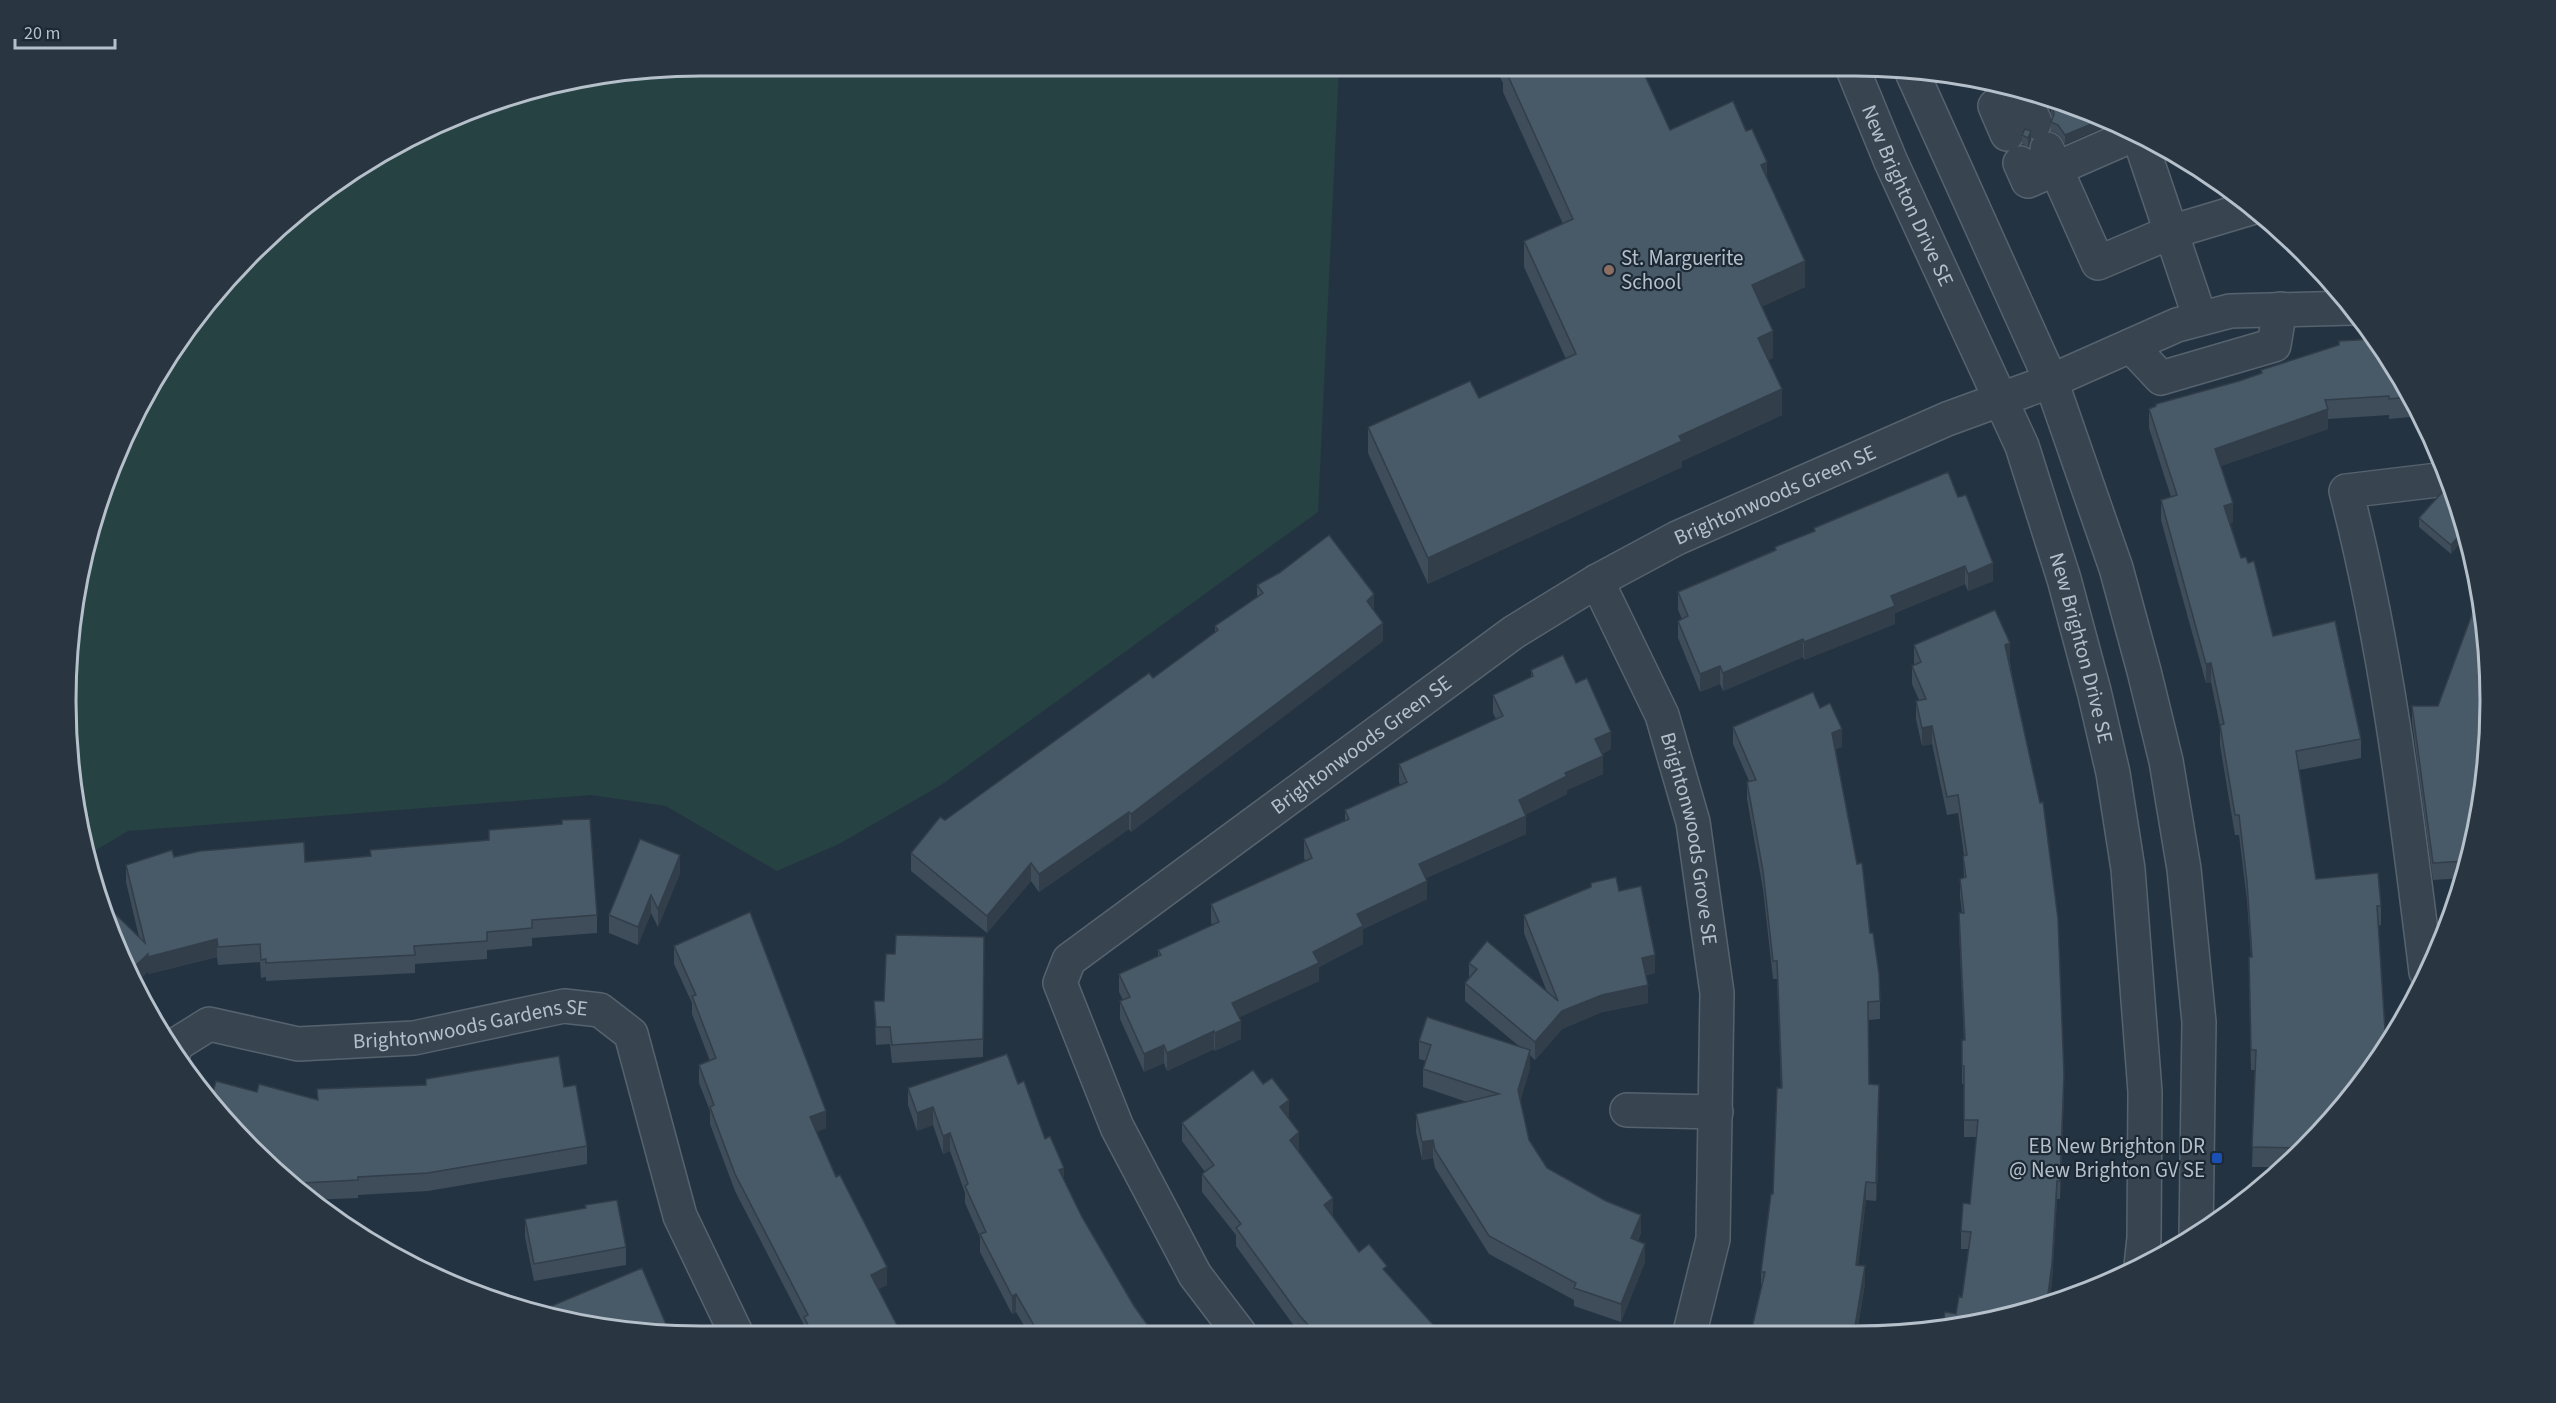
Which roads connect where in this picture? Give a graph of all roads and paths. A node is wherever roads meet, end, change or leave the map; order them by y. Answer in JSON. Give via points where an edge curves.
{"nodes":[{"id":1,"x":1856,"y":76,"type":"edge"},
{"id":2,"x":1916,"y":80,"type":"edge"},
{"id":3,"x":2031,"y":132,"type":"edge"},
{"id":4,"x":2122,"y":137,"type":"edge"},
{"id":5,"x":2142,"y":147,"type":"edge"},
{"id":6,"x":2240,"y":210,"type":"edge"},
{"id":7,"x":2171,"y":232,"type":"junction"},
{"id":8,"x":2340,"y":308,"type":"edge"},
{"id":9,"x":2280,"y":309,"type":"junction"},
{"id":10,"x":2200,"y":318,"type":"junction"},
{"id":11,"x":2131,"y":346,"type":"junction"},
{"id":12,"x":2051,"y":381,"type":"junction"},
{"id":13,"x":2000,"y":399,"type":"junction"},
{"id":14,"x":2438,"y":480,"type":"edge"},
{"id":15,"x":1597,"y":581,"type":"junction"},
{"id":16,"x":2424,"y":958,"type":"edge"},
{"id":17,"x":178,"y":1043,"type":"edge"},
{"id":18,"x":1627,"y":1110,"type":"dead end"},
{"id":19,"x":1716,"y":1112,"type":"junction"},
{"id":20,"x":2201,"y":1222,"type":"edge"},
{"id":21,"x":2149,"y":1252,"type":"edge"},
{"id":22,"x":733,"y":1327,"type":"edge"},
{"id":23,"x":1235,"y":1327,"type":"edge"},
{"id":24,"x":1691,"y":1327,"type":"edge"}],
"edges":[{"from":1,"to":13,"type":"street","name":"New Brighton Drive SE"},
{"from":2,"to":12,"type":"street"},
{"from":3,"to":4,"type":"street","via":[[2089,143]]},
{"from":3,"to":7,"type":"street","via":[[2098,263]]},
{"from":5,"to":7,"type":"street"},
{"from":6,"to":7,"type":"street"},
{"from":7,"to":10,"type":"street"},
{"from":8,"to":9,"type":"street","name":"Brightonwoods Green SE"},
{"from":9,"to":10,"type":"street","name":"Brightonwoods Green SE","via":[[2230,311]]},
{"from":9,"to":11,"type":"street","via":[[2274,345],[2161,378]]},
{"from":10,"to":11,"type":"street","name":"Brightonwoods Green SE","via":[[2177,324]]},
{"from":11,"to":12,"type":"street","name":"Brightonwoods Green SE"},
{"from":12,"to":13,"type":"street","name":"Brightonwoods Green SE"},
{"from":12,"to":20,"type":"street","via":[[2116,568],[2166,761],[2184,869],[2199,1022]]},
{"from":13,"to":15,"type":"street","name":"Brightonwoods Green SE","via":[[1677,538]]},
{"from":13,"to":21,"type":"street","name":"New Brighton Drive SE","via":[[2022,446],[2064,579],[2113,773],[2128,869],[2145,1092]]},
{"from":14,"to":16,"type":"street","via":[[2346,491],[2368,577],[2399,754]]},
{"from":15,"to":19,"type":"street","name":"Brightonwoods Grove SE","via":[[1662,715],[1693,822],[1717,993]]},
{"from":15,"to":23,"type":"street","name":"Brightonwoods Green SE","via":[[1514,632],[1069,960],[1060,983],[1117,1127],[1195,1275]]},
{"from":17,"to":22,"type":"street","name":"Brightonwoods Gardens SE","via":[[209,1024],[298,1044],[414,1038],[564,1006],[600,1010],[631,1034],[680,1216]]},
{"from":18,"to":19,"type":"street"},
{"from":19,"to":24,"type":"street","name":"Brightonwoods Grove SE","via":[[1713,1239]]}]}
